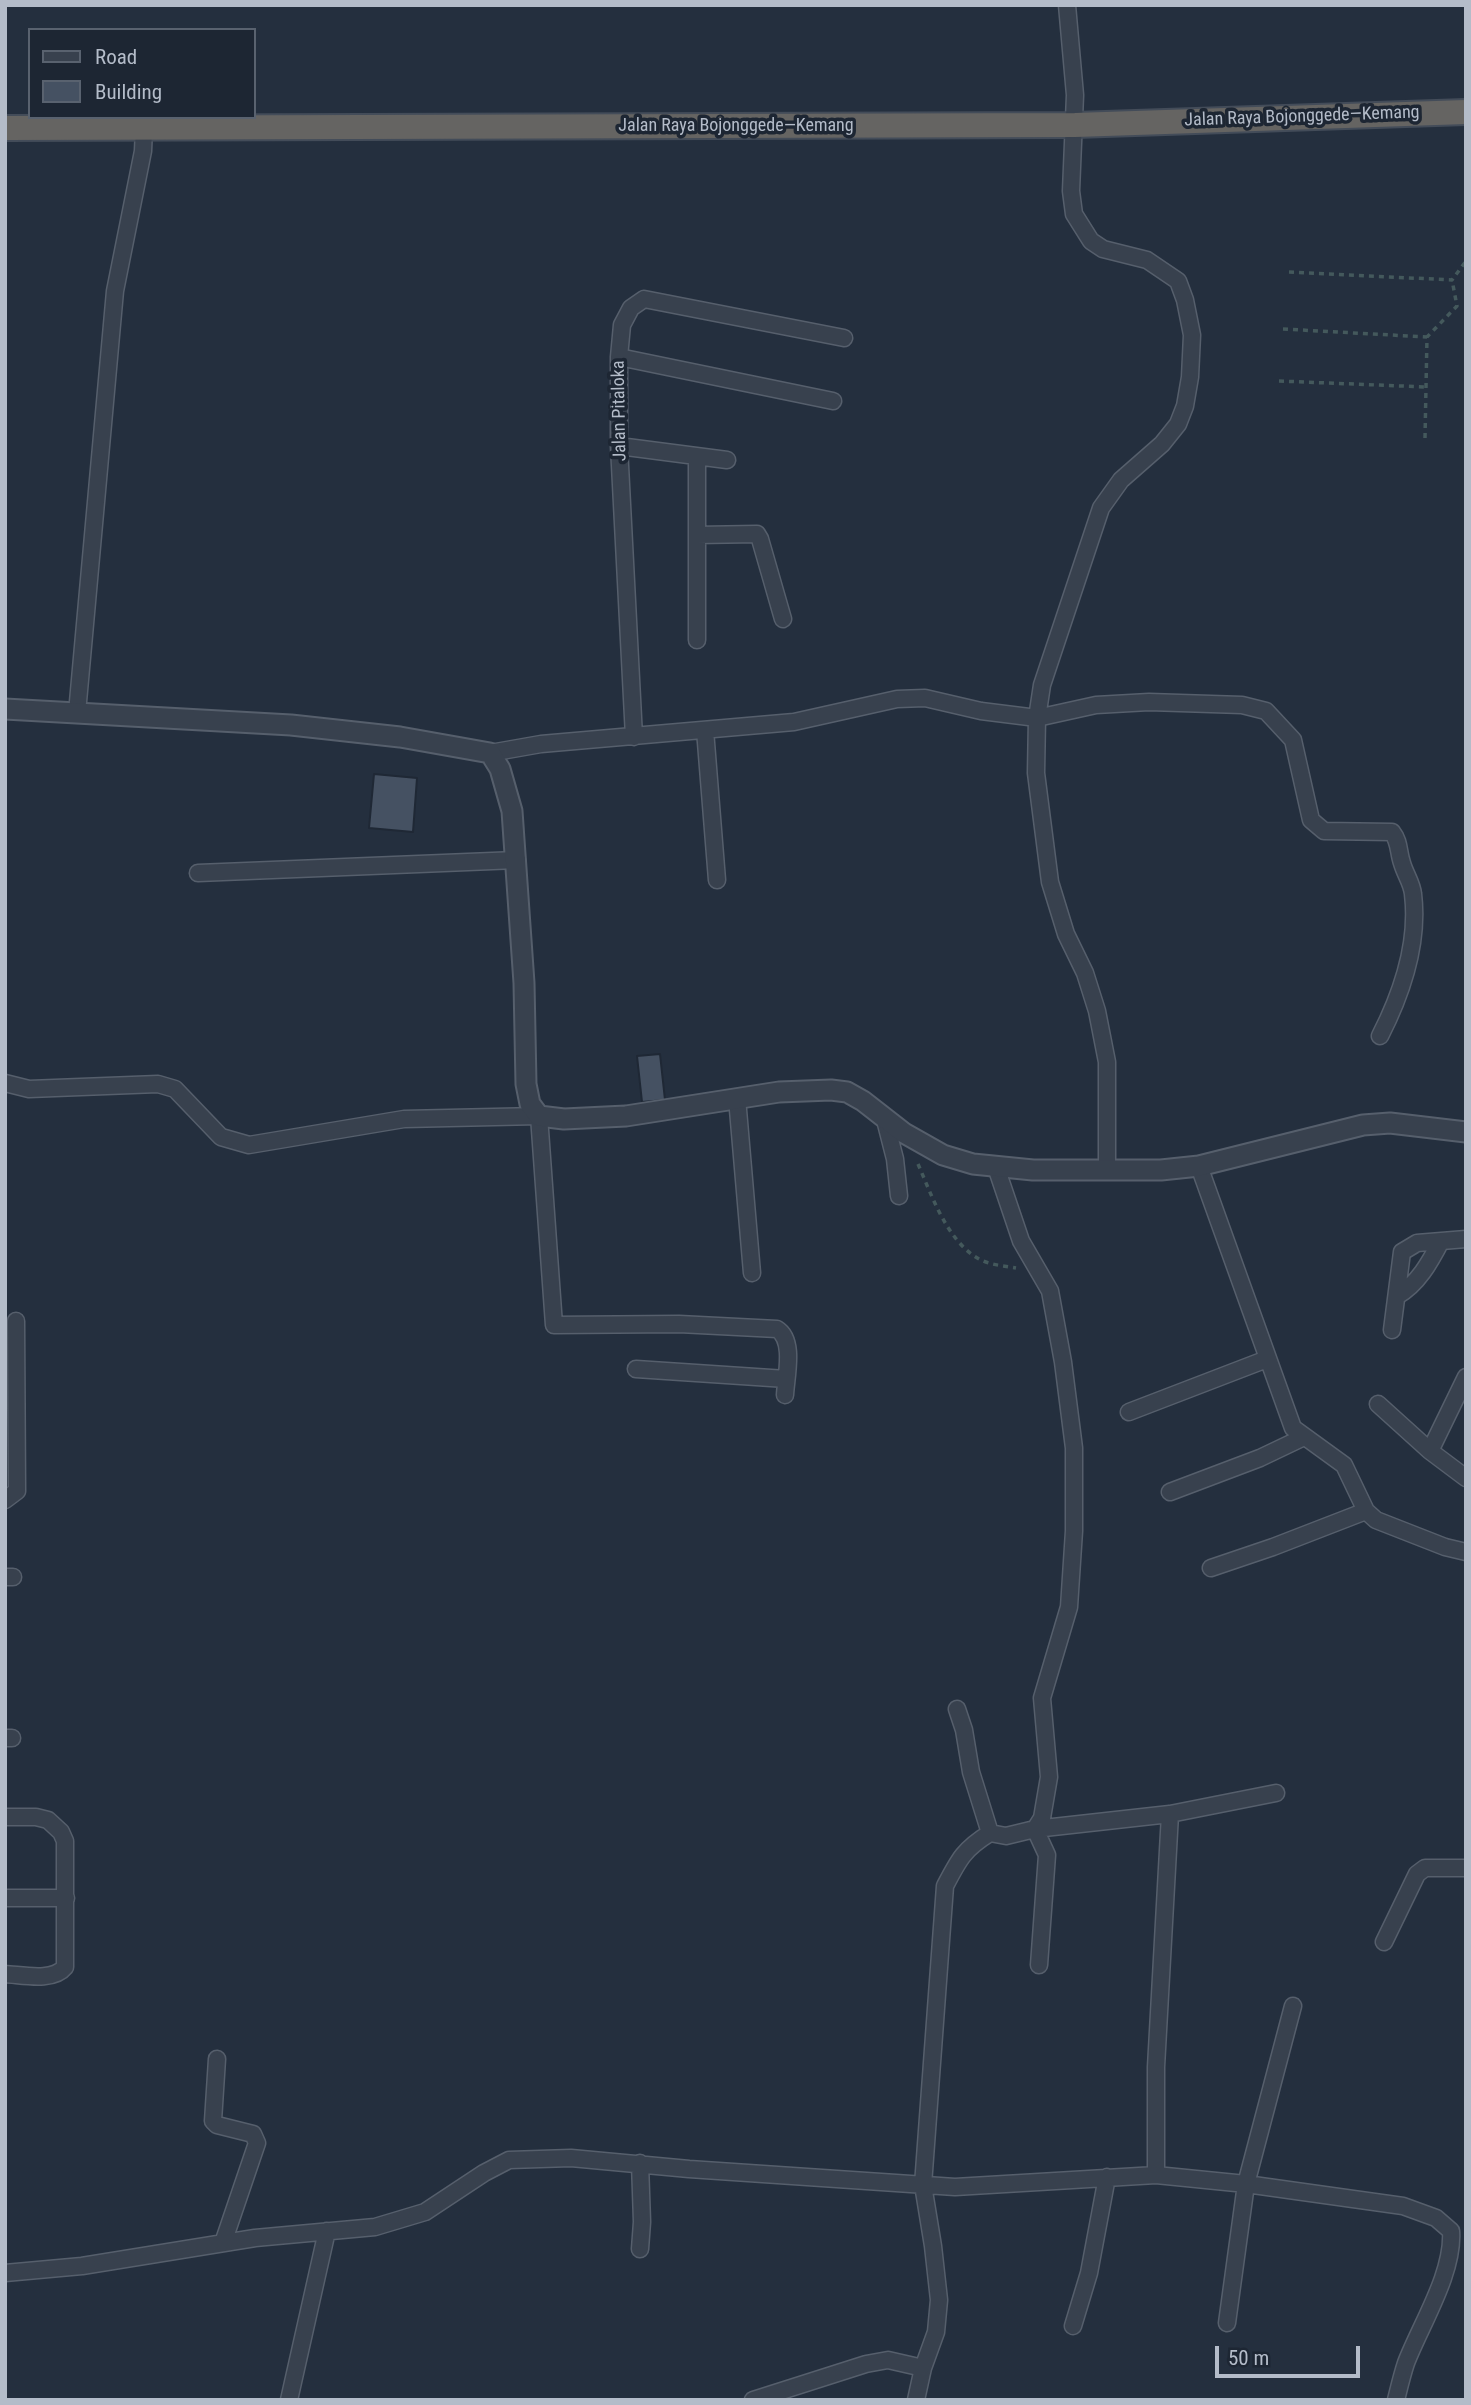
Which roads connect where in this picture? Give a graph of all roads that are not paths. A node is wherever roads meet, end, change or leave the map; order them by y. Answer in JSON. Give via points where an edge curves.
{"nodes":[{"id":1,"x":1067,"y":5,"type":"edge"},
{"id":2,"x":1466,"y":111,"type":"edge"},
{"id":3,"x":1074,"y":125,"type":"junction"},
{"id":4,"x":5,"y":128,"type":"edge"},
{"id":5,"x":144,"y":128,"type":"junction"},
{"id":6,"x":844,"y":338,"type":"dead end"},
{"id":7,"x":619,"y":357,"type":"junction"},
{"id":8,"x":833,"y":401,"type":"dead end"},
{"id":9,"x":619,"y":446,"type":"junction"},
{"id":10,"x":697,"y":457,"type":"junction"},
{"id":11,"x":727,"y":460,"type":"dead end"},
{"id":12,"x":697,"y":535,"type":"junction"},
{"id":13,"x":783,"y":619,"type":"dead end"},
{"id":14,"x":697,"y":639,"type":"dead end"},
{"id":15,"x":5,"y":709,"type":"edge"},
{"id":16,"x":77,"y":713,"type":"junction"},
{"id":17,"x":1037,"y":718,"type":"junction"},
{"id":18,"x":705,"y":730,"type":"junction"},
{"id":19,"x":634,"y":737,"type":"junction"},
{"id":20,"x":490,"y":753,"type":"junction"},
{"id":21,"x":517,"y":860,"type":"junction"},
{"id":22,"x":198,"y":873,"type":"dead end"},
{"id":23,"x":717,"y":880,"type":"dead end"},
{"id":24,"x":1380,"y":1036,"type":"dead end"},
{"id":25,"x":5,"y":1083,"type":"edge"},
{"id":26,"x":737,"y":1098,"type":"junction"},
{"id":27,"x":539,"y":1116,"type":"junction"},
{"id":28,"x":884,"y":1116,"type":"junction"},
{"id":29,"x":1466,"y":1132,"type":"edge"},
{"id":30,"x":1199,"y":1166,"type":"junction"},
{"id":31,"x":996,"y":1167,"type":"junction"},
{"id":32,"x":1108,"y":1170,"type":"junction"},
{"id":33,"x":899,"y":1196,"type":"dead end"},
{"id":34,"x":1466,"y":1239,"type":"edge"},
{"id":35,"x":1441,"y":1241,"type":"junction"},
{"id":36,"x":752,"y":1273,"type":"dead end"},
{"id":37,"x":1397,"y":1296,"type":"junction"},
{"id":38,"x":16,"y":1321,"type":"dead end"},
{"id":39,"x":1392,"y":1330,"type":"dead end"},
{"id":40,"x":1267,"y":1359,"type":"junction"},
{"id":41,"x":636,"y":1369,"type":"dead end"},
{"id":42,"x":1466,"y":1377,"type":"edge"},
{"id":43,"x":1378,"y":1404,"type":"dead end"},
{"id":44,"x":1129,"y":1412,"type":"dead end"},
{"id":45,"x":1304,"y":1437,"type":"junction"},
{"id":46,"x":1430,"y":1451,"type":"junction"},
{"id":47,"x":1466,"y":1478,"type":"edge"},
{"id":48,"x":1170,"y":1492,"type":"dead end"},
{"id":49,"x":5,"y":1500,"type":"edge"},
{"id":50,"x":1366,"y":1511,"type":"junction"},
{"id":51,"x":1466,"y":1552,"type":"edge"},
{"id":52,"x":1211,"y":1568,"type":"dead end"},
{"id":53,"x":957,"y":1710,"type":"dead end"},
{"id":54,"x":1276,"y":1793,"type":"dead end"},
{"id":55,"x":1170,"y":1814,"type":"junction"},
{"id":56,"x":5,"y":1816,"type":"edge"},
{"id":57,"x":1035,"y":1829,"type":"junction"},
{"id":58,"x":990,"y":1833,"type":"junction"},
{"id":59,"x":1466,"y":1868,"type":"edge"},
{"id":60,"x":5,"y":1898,"type":"edge"},
{"id":61,"x":66,"y":1898,"type":"junction"},
{"id":62,"x":1384,"y":1942,"type":"dead end"},
{"id":63,"x":1039,"y":1965,"type":"dead end"},
{"id":64,"x":5,"y":1974,"type":"edge"},
{"id":65,"x":1293,"y":2006,"type":"dead end"},
{"id":66,"x":217,"y":2059,"type":"dead end"},
{"id":67,"x":640,"y":2163,"type":"junction"},
{"id":68,"x":1156,"y":2175,"type":"junction"},
{"id":69,"x":1107,"y":2177,"type":"junction"},
{"id":70,"x":1247,"y":2184,"type":"junction"},
{"id":71,"x":923,"y":2185,"type":"junction"},
{"id":72,"x":327,"y":2231,"type":"junction"},
{"id":73,"x":223,"y":2243,"type":"junction"},
{"id":74,"x":640,"y":2249,"type":"dead end"},
{"id":75,"x":5,"y":2273,"type":"edge"},
{"id":76,"x":1227,"y":2323,"type":"dead end"},
{"id":77,"x":1073,"y":2326,"type":"dead end"},
{"id":78,"x":923,"y":2368,"type":"junction"},
{"id":79,"x":289,"y":2400,"type":"edge"},
{"id":80,"x":753,"y":2400,"type":"edge"},
{"id":81,"x":916,"y":2400,"type":"edge"},
{"id":82,"x":1396,"y":2400,"type":"edge"}],
"edges":[{"from":1,"to":3,"type":"street"},
{"from":2,"to":3,"type":"highway","name":"Jalan Raya Bojonggede—Kemang"},
{"from":3,"to":5,"type":"highway","name":"Jalan Raya Bojonggede—Kemang"},
{"from":3,"to":17,"type":"street","via":[[1074,214],[1091,241],[1103,249],[1147,260],[1178,281],[1192,335],[1190,377],[1178,424],[1163,444],[1121,480],[1101,508],[1042,685]]},
{"from":4,"to":5,"type":"highway","name":"Jalan Raya Bojonggede—Kemang"},
{"from":5,"to":16,"type":"street","via":[[115,292]]},
{"from":6,"to":7,"type":"street","name":"Jalan Pitaloka","via":[[644,299],[631,308],[622,326]]},
{"from":7,"to":8,"type":"street"},
{"from":7,"to":9,"type":"street","name":"Jalan Pitaloka"},
{"from":9,"to":10,"type":"street"},
{"from":9,"to":19,"type":"street","name":"Jalan Pitaloka"},
{"from":10,"to":11,"type":"street"},
{"from":10,"to":12,"type":"street"},
{"from":12,"to":13,"type":"street","via":[[757,534]]},
{"from":12,"to":14,"type":"street"},
{"from":15,"to":16,"type":"street"},
{"from":16,"to":20,"type":"street","via":[[291,725]]},
{"from":17,"to":18,"type":"street","via":[[925,698],[897,699],[794,722]]},
{"from":17,"to":24,"type":"street","via":[[1096,705],[1149,702],[1242,705],[1266,711],[1293,740],[1311,821],[1324,831],[1392,832],[1397,838],[1413,893],[1413,931],[1404,981]]},
{"from":17,"to":32,"type":"street","via":[[1036,773],[1050,882],[1097,1010],[1107,1062]]},
{"from":18,"to":19,"type":"street"},
{"from":18,"to":23,"type":"street"},
{"from":19,"to":20,"type":"street"},
{"from":20,"to":21,"type":"street","via":[[507,789]]},
{"from":21,"to":22,"type":"street"},
{"from":21,"to":27,"type":"street","via":[[526,1084],[530,1104]]},
{"from":25,"to":27,"type":"street","via":[[29,1089],[158,1084],[175,1089],[220,1137],[249,1145],[404,1119]]},
{"from":26,"to":27,"type":"street","via":[[626,1116]]},
{"from":26,"to":28,"type":"street","via":[[799,1090],[839,1091]]},
{"from":26,"to":36,"type":"street"},
{"from":27,"to":41,"type":"street","via":[[554,1325],[777,1329],[788,1347],[786,1387]]},
{"from":28,"to":31,"type":"street","via":[[943,1155]]},
{"from":28,"to":33,"type":"street"},
{"from":29,"to":30,"type":"street","via":[[1390,1123],[1363,1125]]},
{"from":30,"to":32,"type":"street"},
{"from":30,"to":40,"type":"street"},
{"from":31,"to":32,"type":"street"},
{"from":31,"to":57,"type":"street","via":[[1021,1241],[1050,1291],[1074,1448],[1069,1607],[1042,1698],[1049,1777],[1042,1818]]},
{"from":34,"to":35,"type":"street"},
{"from":35,"to":37,"type":"street","via":[[1409,1289]]},
{"from":35,"to":37,"type":"street","via":[[1416,1242],[1402,1252]]},
{"from":37,"to":39,"type":"street"},
{"from":38,"to":49,"type":"street","via":[[17,1491]]},
{"from":40,"to":44,"type":"street"},
{"from":40,"to":45,"type":"street","via":[[1293,1428]]},
{"from":42,"to":46,"type":"street"},
{"from":43,"to":46,"type":"street"},
{"from":45,"to":48,"type":"street"},
{"from":45,"to":50,"type":"street","via":[[1344,1465]]},
{"from":46,"to":47,"type":"street"},
{"from":50,"to":51,"type":"street","via":[[1376,1520]]},
{"from":50,"to":52,"type":"street"},
{"from":53,"to":58,"type":"street"},
{"from":54,"to":55,"type":"street"},
{"from":55,"to":57,"type":"street"},
{"from":55,"to":68,"type":"street","via":[[1156,2067]]},
{"from":56,"to":61,"type":"street","via":[[48,1820],[61,1832]]},
{"from":57,"to":58,"type":"street","via":[[1006,1836]]},
{"from":57,"to":63,"type":"street","via":[[1047,1855]]},
{"from":58,"to":71,"type":"street","via":[[962,1854],[945,1886]]},
{"from":59,"to":62,"type":"street","via":[[1425,1868],[1417,1874]]},
{"from":60,"to":61,"type":"street"},
{"from":61,"to":64,"type":"street","via":[[65,1967],[61,1972],[51,1976]]},
{"from":65,"to":70,"type":"street"},
{"from":66,"to":73,"type":"street","via":[[213,2121],[253,2134],[257,2143]]},
{"from":67,"to":71,"type":"street"},
{"from":67,"to":72,"type":"street","via":[[509,2160],[425,2212],[375,2227]]},
{"from":67,"to":74,"type":"street"},
{"from":68,"to":69,"type":"street"},
{"from":68,"to":70,"type":"street"},
{"from":69,"to":71,"type":"street"},
{"from":69,"to":77,"type":"street","via":[[1089,2273]]},
{"from":70,"to":76,"type":"street"},
{"from":70,"to":82,"type":"street","via":[[1403,2206],[1436,2218],[1451,2231],[1452,2248],[1443,2276],[1405,2366]]},
{"from":71,"to":78,"type":"street","via":[[939,2300],[936,2332]]},
{"from":72,"to":73,"type":"street"},
{"from":72,"to":79,"type":"street"},
{"from":73,"to":75,"type":"street","via":[[82,2266]]},
{"from":78,"to":80,"type":"street","via":[[888,2360],[866,2364]]},
{"from":78,"to":81,"type":"street"}]}
